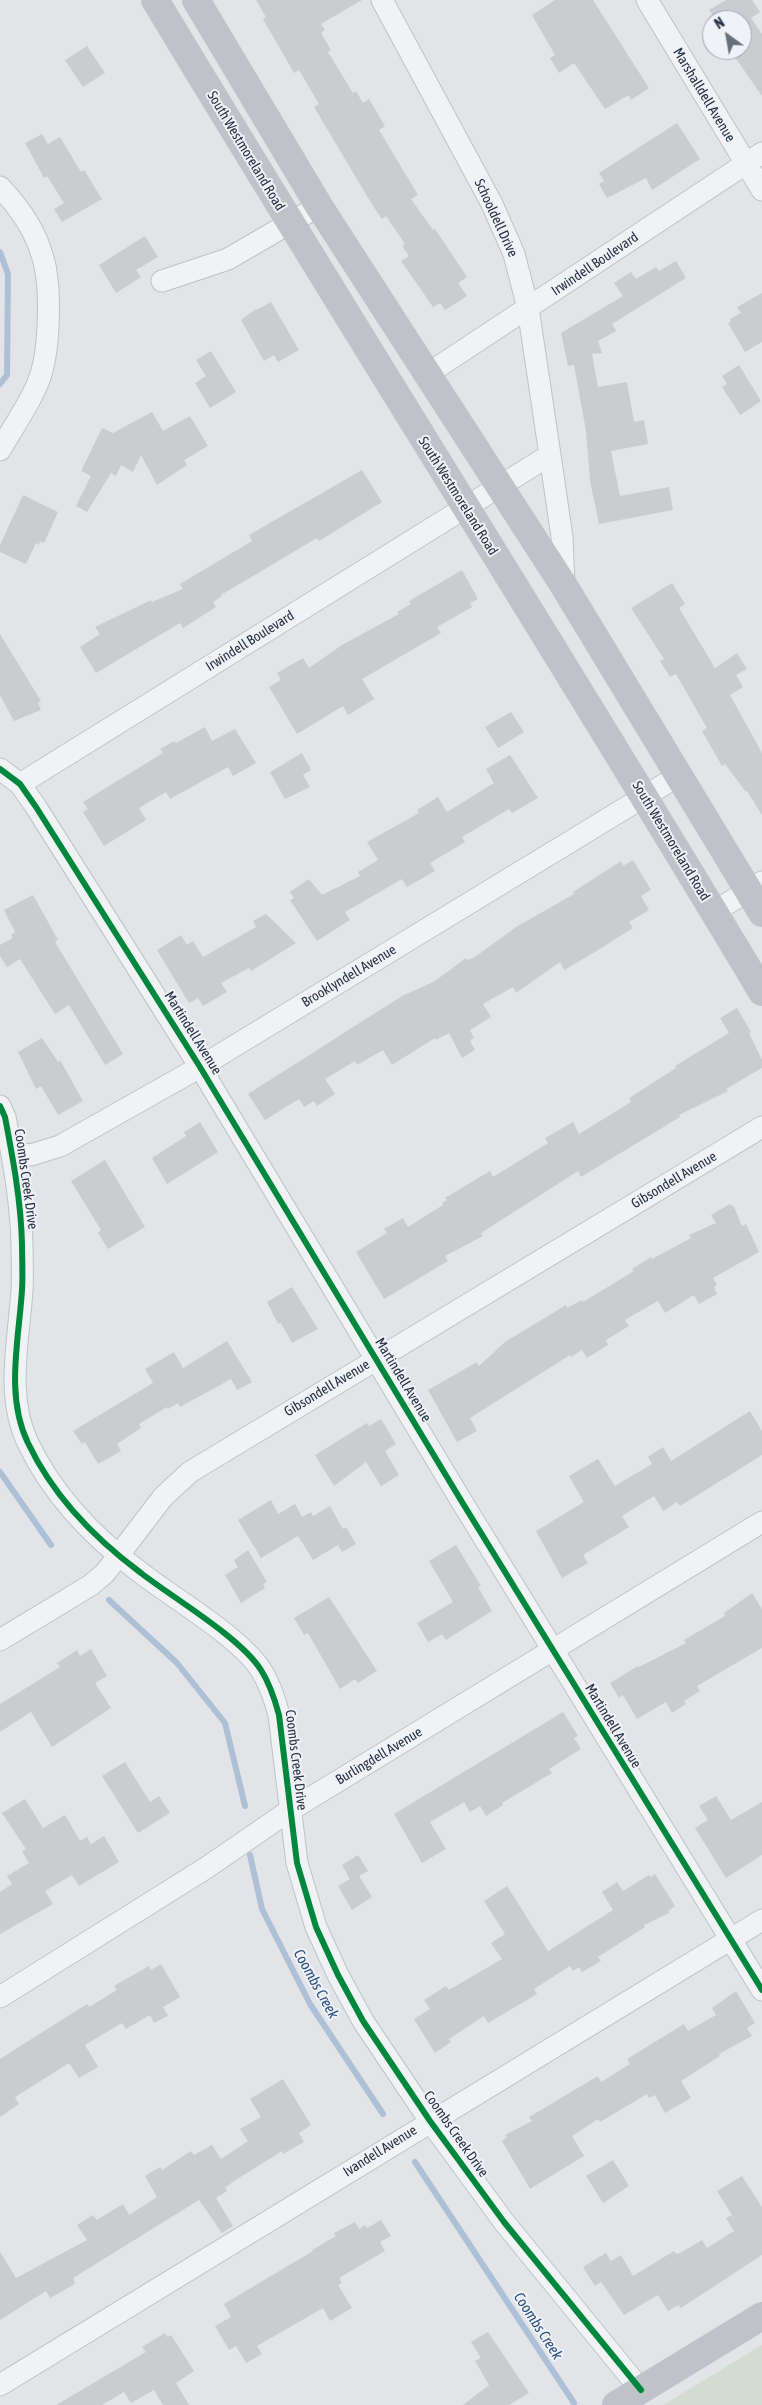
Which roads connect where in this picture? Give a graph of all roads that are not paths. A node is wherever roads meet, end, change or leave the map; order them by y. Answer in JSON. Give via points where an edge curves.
{"nodes":[{"id":1,"x":155,"y":0,"type":"edge"},
{"id":2,"x":196,"y":0,"type":"edge"},
{"id":3,"x":382,"y":0,"type":"edge"},
{"id":4,"x":647,"y":0,"type":"edge"},
{"id":5,"x":754,"y":159,"type":"edge"},
{"id":6,"x":0,"y":187,"type":"edge"},
{"id":7,"x":762,"y":190,"type":"edge"},
{"id":8,"x":319,"y":206,"type":"junction"},
{"id":9,"x":289,"y":224,"type":"junction"},
{"id":10,"x":162,"y":281,"type":"dead end"},
{"id":11,"x":528,"y":308,"type":"junction"},
{"id":12,"x":428,"y":373,"type":"junction"},
{"id":13,"x":0,"y":450,"type":"edge"},
{"id":14,"x":550,"y":455,"type":"junction"},
{"id":15,"x":501,"y":485,"type":"junction"},
{"id":16,"x":465,"y":507,"type":"junction"},
{"id":17,"x":564,"y":586,"type":"junction"},
{"id":18,"x":0,"y":769,"type":"edge"},
{"id":19,"x":678,"y":776,"type":"junction"},
{"id":20,"x":20,"y":784,"type":"junction"},
{"id":21,"x":644,"y":796,"type":"junction"},
{"id":22,"x":757,"y":895,"type":"edge"},
{"id":23,"x":714,"y":912,"type":"junction"},
{"id":24,"x":762,"y":992,"type":"edge"},
{"id":25,"x":200,"y":1067,"type":"junction"},
{"id":26,"x":0,"y":1106,"type":"edge"},
{"id":27,"x":762,"y":1127,"type":"edge"},
{"id":28,"x":12,"y":1153,"type":"junction"},
{"id":29,"x":376,"y":1359,"type":"junction"},
{"id":30,"x":762,"y":1522,"type":"edge"},
{"id":31,"x":119,"y":1556,"type":"junction"},
{"id":32,"x":0,"y":1640,"type":"edge"},
{"id":33,"x":553,"y":1650,"type":"junction"},
{"id":34,"x":289,"y":1811,"type":"junction"},
{"id":35,"x":762,"y":1920,"type":"edge"},
{"id":36,"x":731,"y":1939,"type":"junction"},
{"id":37,"x":762,"y":1990,"type":"edge"},
{"id":38,"x":0,"y":1997,"type":"edge"},
{"id":39,"x":430,"y":2121,"type":"junction"},
{"id":40,"x":762,"y":2316,"type":"edge"},
{"id":41,"x":0,"y":2385,"type":"edge"},
{"id":42,"x":641,"y":2390,"type":"junction"},
{"id":43,"x":616,"y":2405,"type":"edge"}],
"edges":[{"from":1,"to":9,"type":"main road","name":"South Westmoreland Road"},
{"from":2,"to":8,"type":"main road"},
{"from":3,"to":11,"type":"street","name":"Schooldell Drive","via":[[492,204],[514,254]]},
{"from":4,"to":5,"type":"street","name":"Marshalldell Avenue"},
{"from":5,"to":7,"type":"street","name":"Marshalldell Avenue"},
{"from":5,"to":11,"type":"street","name":"Irwindell Boulevard"},
{"from":6,"to":13,"type":"street","via":[[16,206],[43,256],[48,340],[38,382]]},
{"from":8,"to":9,"type":"street"},
{"from":8,"to":12,"type":"main road"},
{"from":9,"to":10,"type":"street","via":[[228,259]]},
{"from":9,"to":16,"type":"main road","name":"South Westmoreland Road"},
{"from":11,"to":12,"type":"street","name":"Irwindell Boulevard"},
{"from":11,"to":14,"type":"street","name":"Schooldell Drive"},
{"from":12,"to":15,"type":"main road"},
{"from":14,"to":15,"type":"street"},
{"from":14,"to":17,"type":"street","name":"Schooldell Drive","via":[[562,537]]},
{"from":15,"to":16,"type":"street","name":"Irwindell Boulevard"},
{"from":15,"to":17,"type":"main road"},
{"from":16,"to":20,"type":"street","name":"Irwindell Boulevard"},
{"from":16,"to":21,"type":"main road","name":"South Westmoreland Road"},
{"from":17,"to":19,"type":"main road"},
{"from":18,"to":20,"type":"street"},
{"from":19,"to":21,"type":"street","name":"Brooklyndell Avenue"},
{"from":19,"to":22,"type":"main road"},
{"from":20,"to":25,"type":"street","name":"Martindell Avenue"},
{"from":21,"to":23,"type":"main road","name":"South Westmoreland Road"},
{"from":21,"to":25,"type":"street","name":"Brooklyndell Avenue"},
{"from":22,"to":23,"type":"street"},
{"from":23,"to":24,"type":"main road","name":"South Westmoreland Road"},
{"from":25,"to":28,"type":"street","name":"Brooklyndell Avenue","via":[[60,1146],[31,1155]]},
{"from":25,"to":29,"type":"street","name":"Martindell Avenue"},
{"from":26,"to":28,"type":"street","name":"Coombs Creek Drive"},
{"from":27,"to":29,"type":"street","name":"Gibsondell Avenue"},
{"from":28,"to":31,"type":"street","name":"Coombs Creek Drive","via":[[22,1235],[16,1375],[20,1422],[53,1487],[74,1513]]},
{"from":29,"to":31,"type":"street","name":"Gibsondell Avenue","via":[[190,1472],[163,1497]]},
{"from":29,"to":33,"type":"street","name":"Martindell Avenue"},
{"from":30,"to":33,"type":"street","name":"Burlingdell Avenue"},
{"from":31,"to":32,"type":"street","name":"Gibsondell Avenue","via":[[91,1585]]},
{"from":31,"to":34,"type":"street","name":"Coombs Creek Drive","via":[[236,1643],[260,1669],[272,1692],[279,1716]]},
{"from":33,"to":34,"type":"street","name":"Burlingdell Avenue"},
{"from":33,"to":36,"type":"street","name":"Martindell Avenue"},
{"from":34,"to":38,"type":"street","name":"Burlingdell Avenue","via":[[206,1868]]},
{"from":34,"to":39,"type":"street","name":"Coombs Creek Drive","via":[[297,1863],[316,1927],[363,2021]]},
{"from":35,"to":36,"type":"street","name":"Ivandell Avenue"},
{"from":36,"to":37,"type":"street","name":"Martindell Avenue"},
{"from":36,"to":39,"type":"street","name":"Ivandell Avenue"},
{"from":39,"to":41,"type":"street","name":"Ivandell Avenue"},
{"from":39,"to":42,"type":"street","name":"Coombs Creek Drive","via":[[504,2222]]},
{"from":40,"to":42,"type":"main road"},
{"from":42,"to":43,"type":"main road"}]}
